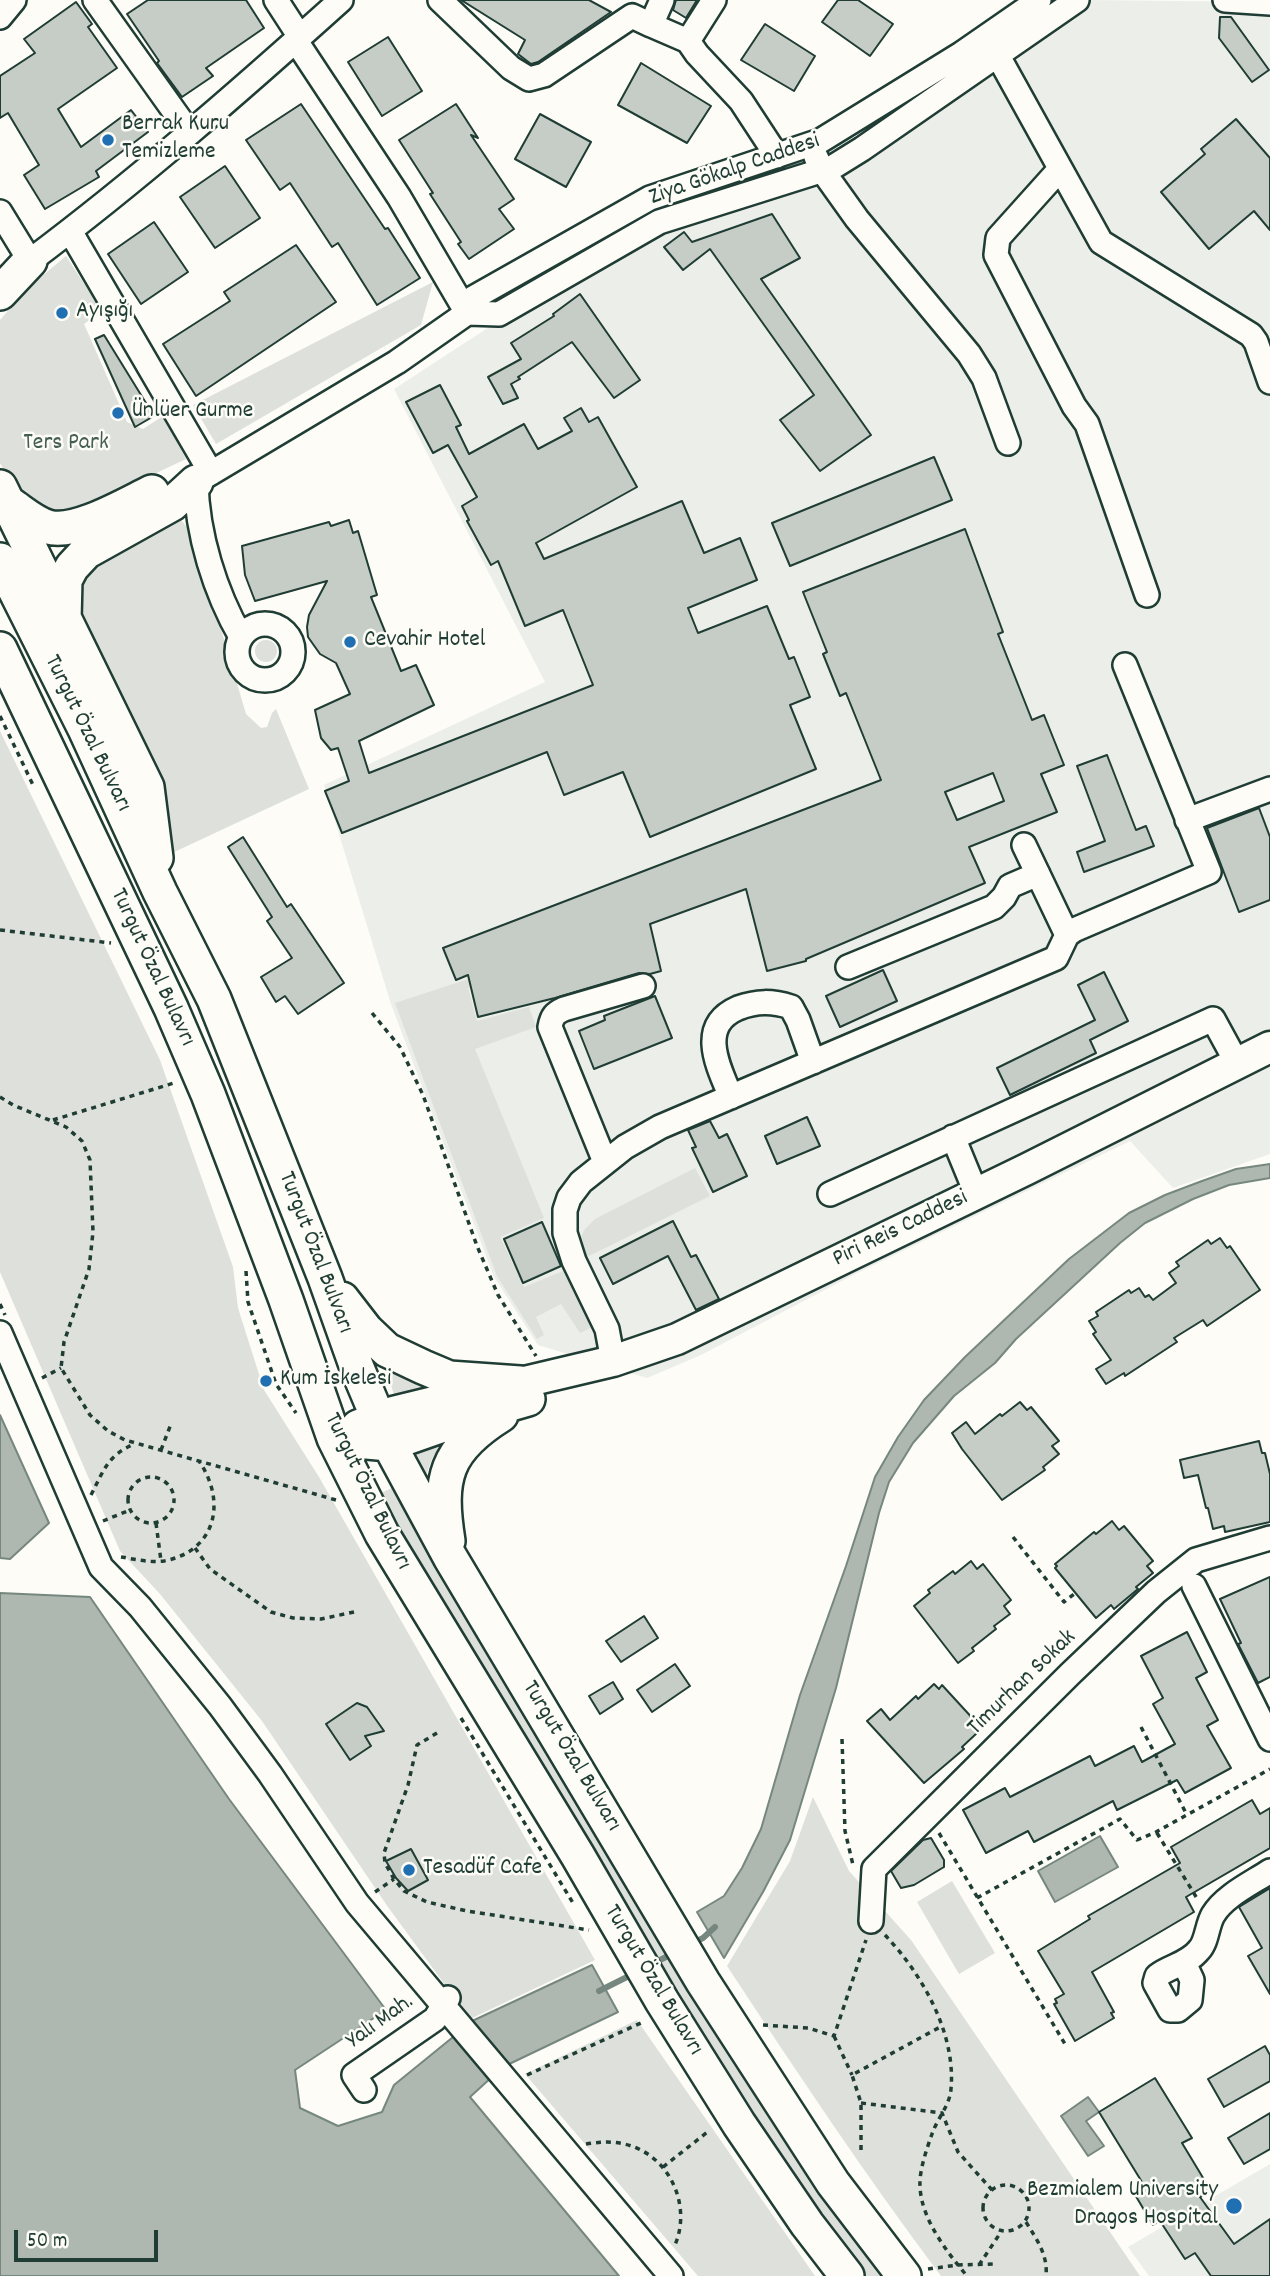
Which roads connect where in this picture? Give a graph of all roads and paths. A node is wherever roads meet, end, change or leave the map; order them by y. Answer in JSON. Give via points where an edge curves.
{"nodes":[{"id":1,"x":13,"y":0,"type":"edge"},
{"id":2,"x":94,"y":0,"type":"edge"},
{"id":3,"x":276,"y":0,"type":"edge"},
{"id":4,"x":341,"y":0,"type":"edge"},
{"id":5,"x":440,"y":0,"type":"edge"},
{"id":6,"x":662,"y":0,"type":"edge"},
{"id":7,"x":714,"y":0,"type":"edge"},
{"id":8,"x":1039,"y":0,"type":"edge"},
{"id":9,"x":1077,"y":0,"type":"edge"},
{"id":10,"x":1225,"y":0,"type":"edge"},
{"id":11,"x":1270,"y":3,"type":"edge"},
{"id":12,"x":0,"y":17,"type":"edge"},
{"id":13,"x":651,"y":25,"type":"junction"},
{"id":14,"x":298,"y":39,"type":"junction"},
{"id":15,"x":688,"y":41,"type":"junction"},
{"id":16,"x":998,"y":56,"type":"junction"},
{"id":17,"x":189,"y":132,"type":"junction"},
{"id":18,"x":810,"y":145,"type":"junction"},
{"id":19,"x":777,"y":156,"type":"junction"},
{"id":20,"x":1060,"y":169,"type":"junction"},
{"id":21,"x":822,"y":170,"type":"junction"},
{"id":22,"x":0,"y":212,"type":"edge"},
{"id":23,"x":70,"y":231,"type":"junction"},
{"id":24,"x":15,"y":264,"type":"edge"},
{"id":25,"x":0,"y":293,"type":"edge"},
{"id":26,"x":467,"y":313,"type":"junction"},
{"id":27,"x":1270,"y":382,"type":"edge"},
{"id":28,"x":1008,"y":443,"type":"dead end"},
{"id":29,"x":203,"y":477,"type":"junction"},
{"id":30,"x":5,"y":495,"type":"edge"},
{"id":31,"x":0,"y":560,"type":"edge"},
{"id":32,"x":1147,"y":596,"type":"dead end"},
{"id":33,"x":64,"y":622,"type":"junction"},
{"id":34,"x":241,"y":637,"type":"dead end"},
{"id":35,"x":0,"y":649,"type":"edge"},
{"id":36,"x":1125,"y":664,"type":"dead end"},
{"id":37,"x":1270,"y":789,"type":"edge"},
{"id":38,"x":1188,"y":820,"type":"junction"},
{"id":39,"x":1024,"y":845,"type":"dead end"},
{"id":40,"x":1038,"y":874,"type":"junction"},
{"id":41,"x":160,"y":891,"type":"junction"},
{"id":42,"x":0,"y":930,"type":"edge"},
{"id":43,"x":1067,"y":935,"type":"junction"},
{"id":44,"x":111,"y":943,"type":"dead end"},
{"id":45,"x":848,"y":967,"type":"dead end"},
{"id":46,"x":643,"y":986,"type":"dead end"},
{"id":47,"x":372,"y":1013,"type":"dead end"},
{"id":48,"x":1270,"y":1047,"type":"edge"},
{"id":49,"x":1270,"y":1060,"type":"edge"},
{"id":50,"x":814,"y":1062,"type":"junction"},
{"id":51,"x":1237,"y":1063,"type":"junction"},
{"id":52,"x":174,"y":1083,"type":"dead end"},
{"id":53,"x":0,"y":1097,"type":"edge"},
{"id":54,"x":730,"y":1097,"type":"junction"},
{"id":55,"x":51,"y":1121,"type":"junction"},
{"id":56,"x":953,"y":1137,"type":"junction"},
{"id":57,"x":605,"y":1162,"type":"junction"},
{"id":58,"x":976,"y":1193,"type":"junction"},
{"id":59,"x":830,"y":1194,"type":"dead end"},
{"id":60,"x":246,"y":1269,"type":"dead end"},
{"id":61,"x":325,"y":1278,"type":"junction"},
{"id":62,"x":0,"y":1333,"type":"edge"},
{"id":63,"x":614,"y":1361,"type":"junction"},
{"id":64,"x":533,"y":1386,"type":"junction"},
{"id":65,"x":297,"y":1415,"type":"dead end"},
{"id":66,"x":171,"y":1424,"type":"dead end"},
{"id":67,"x":383,"y":1431,"type":"junction"},
{"id":68,"x":334,"y":1438,"type":"junction"},
{"id":69,"x":136,"y":1443,"type":"junction"},
{"id":70,"x":161,"y":1450,"type":"junction"},
{"id":71,"x":200,"y":1461,"type":"junction"},
{"id":72,"x":330,"y":1489,"type":"dead end"},
{"id":73,"x":336,"y":1500,"type":"junction"},
{"id":74,"x":340,"y":1509,"type":"dead end"},
{"id":75,"x":130,"y":1510,"type":"junction"},
{"id":76,"x":156,"y":1523,"type":"junction"},
{"id":77,"x":87,"y":1533,"type":"junction"},
{"id":78,"x":1013,"y":1536,"type":"dead end"},
{"id":79,"x":1270,"y":1538,"type":"edge"},
{"id":80,"x":195,"y":1548,"type":"junction"},
{"id":81,"x":450,"y":1557,"type":"junction"},
{"id":82,"x":161,"y":1561,"type":"junction"},
{"id":83,"x":1194,"y":1586,"type":"dead end"},
{"id":84,"x":1074,"y":1594,"type":"dead end"},
{"id":85,"x":355,"y":1612,"type":"dead end"},
{"id":86,"x":460,"y":1716,"type":"dead end"},
{"id":87,"x":1141,"y":1727,"type":"dead end"},
{"id":88,"x":437,"y":1733,"type":"dead end"},
{"id":89,"x":842,"y":1739,"type":"dead end"},
{"id":90,"x":1270,"y":1739,"type":"edge"},
{"id":91,"x":1270,"y":1769,"type":"edge"},
{"id":92,"x":1187,"y":1815,"type":"junction"},
{"id":93,"x":936,"y":1829,"type":"dead end"},
{"id":94,"x":1156,"y":1832,"type":"junction"},
{"id":95,"x":1270,"y":1871,"type":"edge"},
{"id":96,"x":856,"y":1875,"type":"dead end"},
{"id":97,"x":1207,"y":1895,"type":"dead end"},
{"id":98,"x":977,"y":1898,"type":"junction"},
{"id":99,"x":575,"y":1907,"type":"dead end"},
{"id":100,"x":582,"y":1919,"type":"dead end"},
{"id":101,"x":871,"y":1921,"type":"junction"},
{"id":102,"x":670,"y":1924,"type":"joint"},
{"id":103,"x":1184,"y":1963,"type":"dead end"},
{"id":104,"x":445,"y":2002,"type":"junction"},
{"id":105,"x":653,"y":2012,"type":"junction"},
{"id":106,"x":753,"y":2023,"type":"dead end"},
{"id":107,"x":942,"y":2026,"type":"junction"},
{"id":108,"x":834,"y":2036,"type":"junction"},
{"id":109,"x":1065,"y":2044,"type":"dead end"},
{"id":110,"x":852,"y":2075,"type":"junction"},
{"id":111,"x":504,"y":2080,"type":"junction"},
{"id":112,"x":364,"y":2091,"type":"dead end"},
{"id":113,"x":862,"y":2103,"type":"junction"},
{"id":114,"x":942,"y":2113,"type":"junction"},
{"id":115,"x":710,"y":2130,"type":"dead end"},
{"id":116,"x":861,"y":2150,"type":"dead end"},
{"id":117,"x":569,"y":2154,"type":"junction"},
{"id":118,"x":663,"y":2167,"type":"junction"},
{"id":119,"x":992,"y":2190,"type":"junction"},
{"id":120,"x":1026,"y":2222,"type":"junction"},
{"id":121,"x":1002,"y":2231,"type":"junction"},
{"id":122,"x":995,"y":2264,"type":"dead end"},
{"id":123,"x":958,"y":2265,"type":"junction"},
{"id":124,"x":979,"y":2265,"type":"junction"},
{"id":125,"x":667,"y":2271,"type":"edge"},
{"id":126,"x":915,"y":2273,"type":"edge"},
{"id":127,"x":847,"y":2276,"type":"edge"},
{"id":128,"x":967,"y":2276,"type":"edge"},
{"id":129,"x":1046,"y":2276,"type":"edge"}],
"edges":[{"from":1,"to":12,"type":"street"},
{"from":2,"to":17,"type":"street"},
{"from":3,"to":14,"type":"street"},
{"from":4,"to":14,"type":"street"},
{"from":5,"to":13,"type":"street","via":[[511,68],[529,79],[544,75],[632,16]]},
{"from":6,"to":13,"type":"street"},
{"from":7,"to":15,"type":"street"},
{"from":8,"to":18,"type":"street","name":"Ziya Gökalp Caddesi","via":[[961,54]]},
{"from":9,"to":16,"type":"street","name":"Ziya Gökalp Caddesi"},
{"from":10,"to":11,"type":"street"},
{"from":13,"to":15,"type":"street"},
{"from":14,"to":17,"type":"street"},
{"from":14,"to":26,"type":"street"},
{"from":15,"to":19,"type":"street","via":[[741,101]]},
{"from":16,"to":20,"type":"street"},
{"from":16,"to":21,"type":"street","name":"Ziya Gökalp Caddesi","via":[[863,149]]},
{"from":17,"to":23,"type":"street"},
{"from":18,"to":19,"type":"street","name":"Ziya Gökalp Caddesi"},
{"from":18,"to":21,"type":"street"},
{"from":19,"to":26,"type":"street","name":"Ziya Gökalp Caddesi","via":[[650,198],[473,298]]},
{"from":20,"to":27,"type":"street","via":[[1101,242],[1251,335]]},
{"from":20,"to":32,"type":"street","via":[[998,238],[996,255],[1087,424]]},
{"from":21,"to":26,"type":"street","name":"Ziya Gökalp Caddesi","via":[[659,222],[499,314]]},
{"from":21,"to":28,"type":"street","via":[[969,354],[984,378]]},
{"from":22,"to":24,"type":"street"},
{"from":23,"to":24,"type":"street"},
{"from":23,"to":29,"type":"street"},
{"from":24,"to":25,"type":"highway"},
{"from":26,"to":29,"type":"street","name":"Ziya Gökalp Caddesi","via":[[397,362]]},
{"from":29,"to":30,"type":"highway","via":[[153,491],[73,527],[52,529]]},
{"from":29,"to":33,"type":"highway","via":[[172,504],[79,559],[65,580]]},
{"from":29,"to":34,"type":"street","via":[[196,505],[226,610]]},
{"from":30,"to":33,"type":"highway"},
{"from":31,"to":41,"type":"highway","name":"Turgut Özal Bulvarı"},
{"from":33,"to":41,"type":"highway","via":[[146,787]]},
{"from":35,"to":68,"type":"highway","name":"Turgut Özal Bulavrı","via":[[208,1094]]},
{"from":36,"to":38,"type":"street"},
{"from":37,"to":38,"type":"street"},
{"from":38,"to":43,"type":"street","via":[[1209,872]]},
{"from":39,"to":40,"type":"street"},
{"from":40,"to":43,"type":"street"},
{"from":40,"to":45,"type":"street","via":[[1010,886],[995,907]]},
{"from":41,"to":61,"type":"highway","name":"Turgut Özal Bulvarı","via":[[214,999]]},
{"from":42,"to":44,"type":"path"},
{"from":43,"to":50,"type":"street","via":[[1056,958]]},
{"from":46,"to":57,"type":"street","via":[[564,1009],[552,1019],[551,1027]]},
{"from":47,"to":64,"type":"path","via":[[400,1047],[423,1095],[477,1246],[498,1295],[528,1345]]},
{"from":48,"to":51,"type":"main road","name":"Piri Reis Caddesi"},
{"from":49,"to":64,"type":"main road","name":"Piri Reis Caddesi","via":[[686,1354]]},
{"from":50,"to":54,"type":"street"},
{"from":50,"to":54,"type":"street","via":[[791,1007],[774,1002],[741,1007],[717,1023],[714,1037]]},
{"from":51,"to":56,"type":"street","via":[[1213,1019]]},
{"from":51,"to":58,"type":"main road","name":"Piri Reis Caddesi"},
{"from":52,"to":55,"type":"path"},
{"from":53,"to":55,"type":"path"},
{"from":54,"to":57,"type":"street","via":[[660,1127]]},
{"from":55,"to":69,"type":"path","via":[[82,1141],[90,1160],[93,1232],[89,1269],[64,1342],[61,1368],[90,1415],[108,1431]]},
{"from":56,"to":58,"type":"street"},
{"from":56,"to":59,"type":"street"},
{"from":57,"to":63,"type":"street","via":[[569,1198],[564,1220],[574,1261],[607,1329]]},
{"from":58,"to":63,"type":"main road","name":"Piri Reis Caddesi","via":[[677,1339]]},
{"from":60,"to":65,"type":"path","via":[[248,1302],[276,1384]]},
{"from":61,"to":64,"type":"highway","via":[[387,1350],[449,1378]]},
{"from":61,"to":67,"type":"highway","name":"Turgut Özal Bulvarı"},
{"from":62,"to":77,"type":"street"},
{"from":63,"to":64,"type":"main road","name":"Piri Reis Caddesi"},
{"from":64,"to":67,"type":"highway","via":[[466,1417]]},
{"from":64,"to":81,"type":"highway","via":[[462,1445],[448,1470],[444,1514]]},
{"from":66,"to":70,"type":"path"},
{"from":67,"to":68,"type":"highway"},
{"from":67,"to":81,"type":"highway","name":"Turgut Özal Bulvarı"},
{"from":68,"to":105,"type":"highway","name":"Turgut Özal Bulavrı","via":[[382,1534],[631,1944]]},
{"from":69,"to":70,"type":"path"},
{"from":69,"to":77,"type":"path","via":[[117,1451],[101,1473],[89,1500]]},
{"from":70,"to":71,"type":"path"},
{"from":71,"to":73,"type":"path"},
{"from":71,"to":80,"type":"path","via":[[216,1509],[209,1531]]},
{"from":72,"to":73,"type":"path"},
{"from":73,"to":74,"type":"path"},
{"from":75,"to":76,"type":"path","via":[[141,1521]]},
{"from":75,"to":76,"type":"path","via":[[128,1496],[135,1483],[148,1476],[162,1479],[172,1489],[175,1503],[169,1516]]},
{"from":75,"to":77,"type":"path"},
{"from":76,"to":82,"type":"path"},
{"from":77,"to":82,"type":"path","via":[[107,1555]]},
{"from":77,"to":104,"type":"street","via":[[102,1567],[227,1716],[357,1903]]},
{"from":78,"to":84,"type":"path","via":[[1064,1602]]},
{"from":79,"to":101,"type":"street","name":"Timurhan Sokak","via":[[1196,1560],[1070,1674],[874,1869]]},
{"from":80,"to":82,"type":"path"},
{"from":80,"to":85,"type":"path","via":[[210,1569],[271,1612],[321,1619]]},
{"from":81,"to":102,"type":"highway","name":"Turgut Özal Bulvarı"},
{"from":83,"to":90,"type":"street"},
{"from":86,"to":99,"type":"path"},
{"from":87,"to":92,"type":"path"},
{"from":88,"to":100,"type":"path","via":[[417,1745],[408,1785],[385,1845],[385,1863],[394,1880],[404,1891],[427,1902],[467,1911],[589,1930]]},
{"from":89,"to":96,"type":"path","via":[[845,1831]]},
{"from":91,"to":92,"type":"path"},
{"from":92,"to":94,"type":"path"},
{"from":93,"to":98,"type":"path"},
{"from":94,"to":97,"type":"path","via":[[1196,1900]]},
{"from":94,"to":98,"type":"path","via":[[1137,1840],[1120,1819]]},
{"from":95,"to":103,"type":"street","via":[[1220,1905],[1201,1949]]},
{"from":98,"to":109,"type":"path"},
{"from":101,"to":107,"type":"path","via":[[919,1979]]},
{"from":101,"to":108,"type":"path"},
{"from":102,"to":126,"type":"highway","name":"Turgut Özal Bulavrı","via":[[833,2183]]},
{"from":104,"to":111,"type":"street"},
{"from":104,"to":112,"type":"street","name":"Yalı Mah.","via":[[435,2019],[354,2075]]},
{"from":105,"to":111,"type":"path"},
{"from":105,"to":127,"type":"highway","name":"Turgut Özal Bulavrı","via":[[739,2123]]},
{"from":106,"to":108,"type":"path","via":[[808,2028]]},
{"from":107,"to":110,"type":"path"},
{"from":107,"to":114,"type":"path","via":[[949,2051],[951,2091]]},
{"from":108,"to":110,"type":"path"},
{"from":110,"to":113,"type":"path"},
{"from":111,"to":117,"type":"street"},
{"from":113,"to":114,"type":"path"},
{"from":113,"to":116,"type":"path"},
{"from":114,"to":119,"type":"path","via":[[958,2152]]},
{"from":114,"to":123,"type":"path","via":[[932,2133],[920,2186],[936,2233]]},
{"from":115,"to":118,"type":"path"},
{"from":117,"to":118,"type":"path","via":[[586,2144],[606,2141],[645,2152]]},
{"from":117,"to":125,"type":"street"},
{"from":118,"to":125,"type":"path","via":[[676,2187],[682,2210],[681,2233]]},
{"from":119,"to":120,"type":"path","via":[[1010,2185],[1021,2190],[1029,2203]]},
{"from":119,"to":121,"type":"path","via":[[983,2212],[991,2227]]},
{"from":120,"to":121,"type":"path","via":[[1013,2231]]},
{"from":120,"to":129,"type":"path","via":[[1041,2245]]},
{"from":121,"to":124,"type":"path"},
{"from":122,"to":124,"type":"path"},
{"from":123,"to":124,"type":"path"},
{"from":123,"to":126,"type":"path"},
{"from":123,"to":128,"type":"path"}]}
